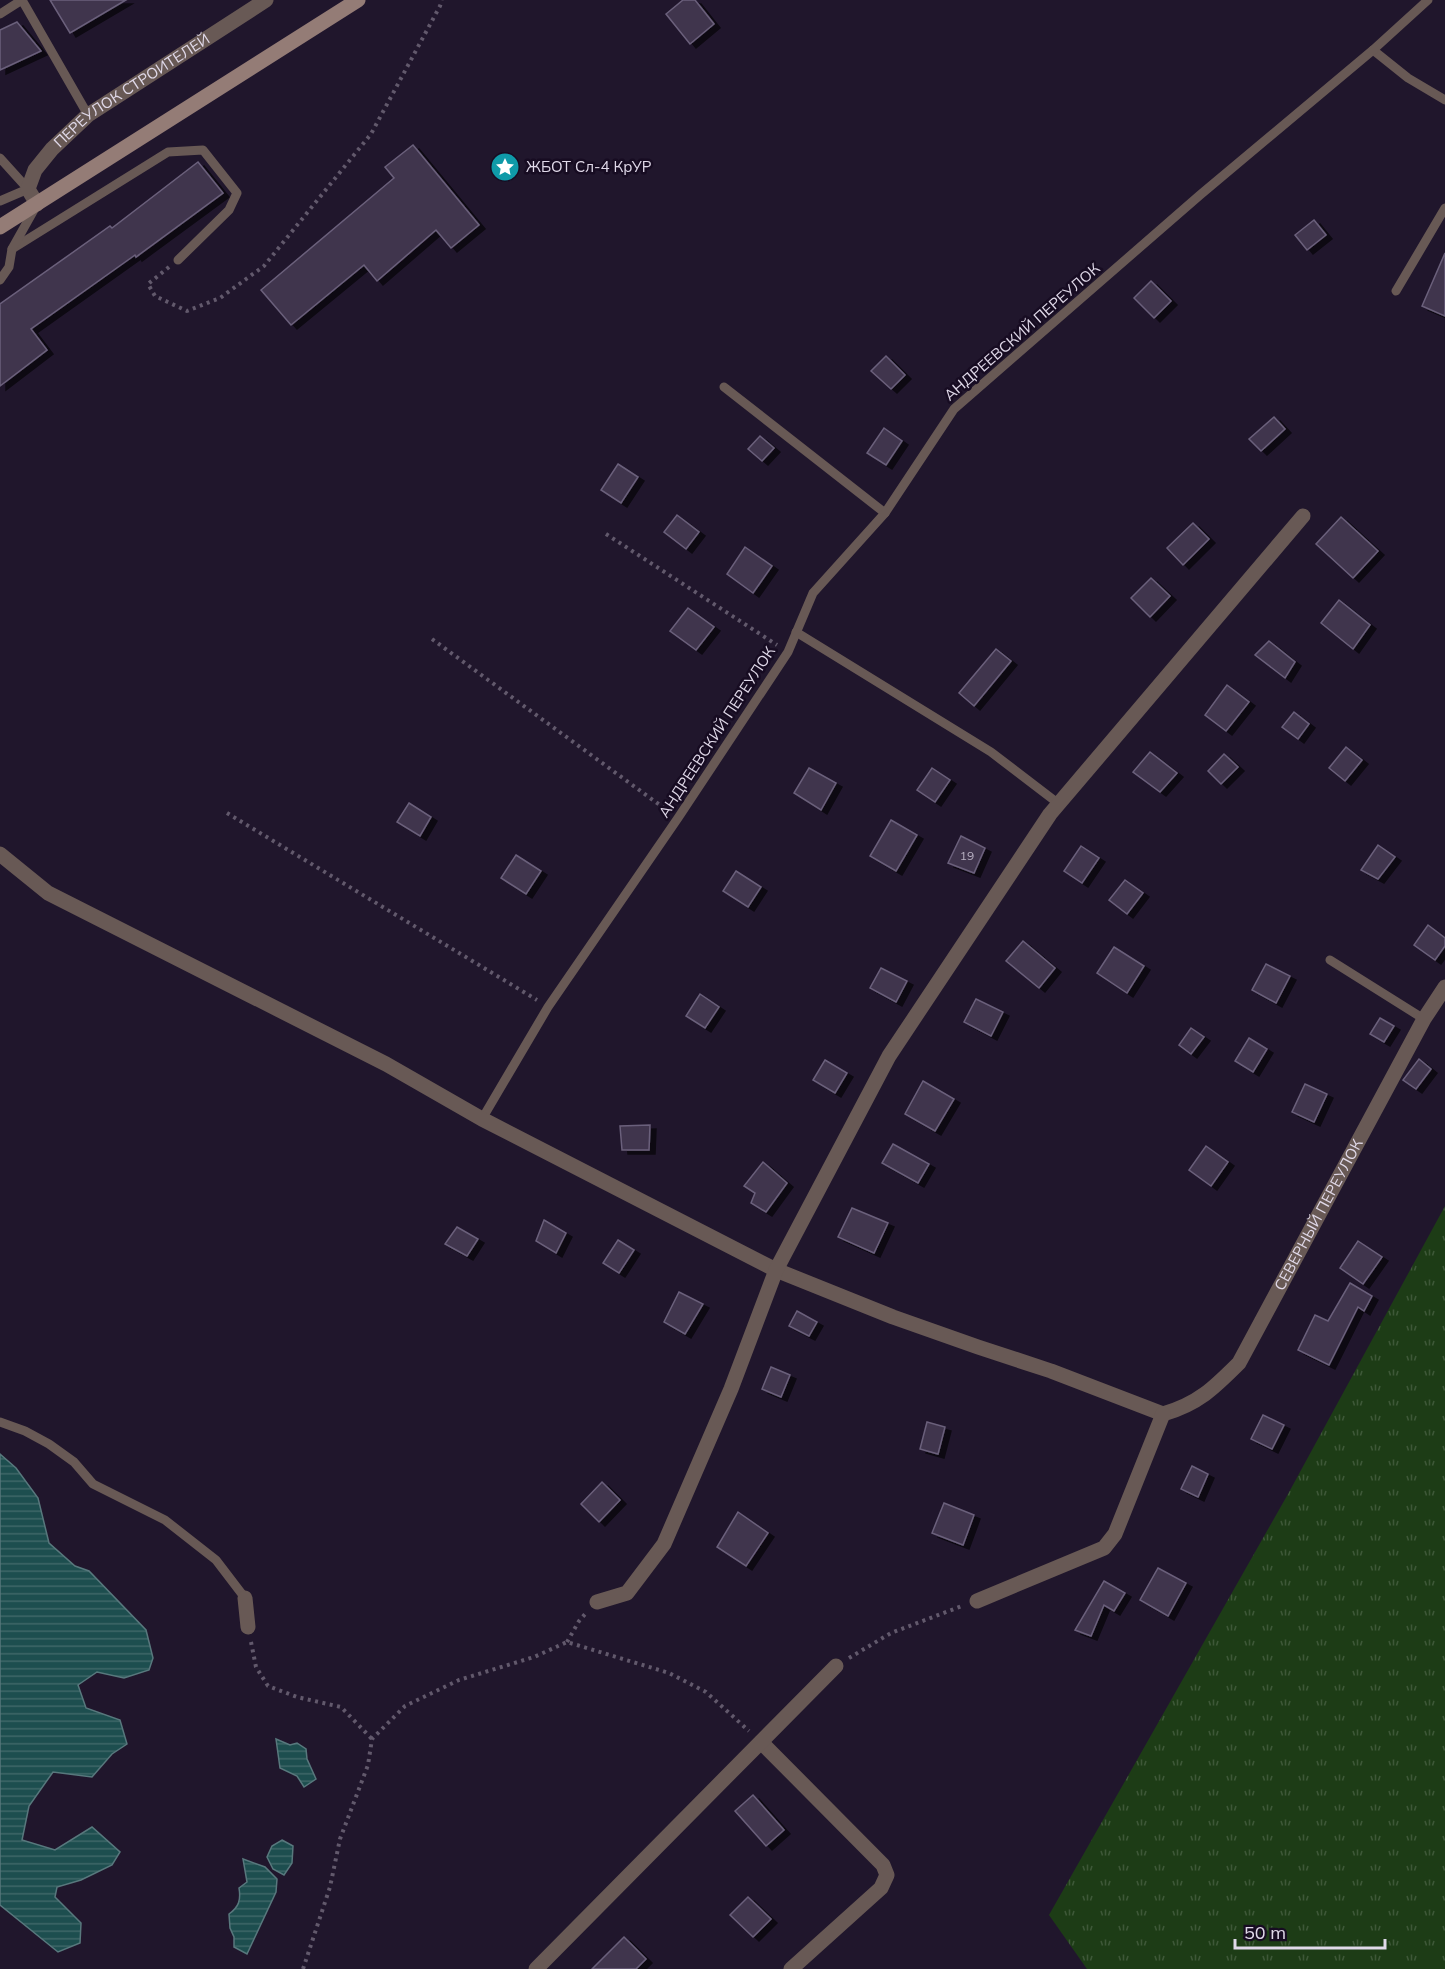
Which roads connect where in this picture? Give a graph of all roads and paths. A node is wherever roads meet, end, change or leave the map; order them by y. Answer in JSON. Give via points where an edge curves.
{"nodes":[{"id":1,"x":22,"y":0,"type":"edge"},
{"id":2,"x":266,"y":0,"type":"edge"},
{"id":3,"x":358,"y":0,"type":"edge"},
{"id":4,"x":442,"y":0,"type":"edge"},
{"id":5,"x":1428,"y":0,"type":"edge"},
{"id":6,"x":0,"y":14,"type":"edge"},
{"id":7,"x":1372,"y":50,"type":"junction"},
{"id":8,"x":1445,"y":100,"type":"edge"},
{"id":9,"x":88,"y":115,"type":"junction"},
{"id":10,"x":0,"y":158,"type":"edge"},
{"id":11,"x":28,"y":189,"type":"junction"},
{"id":12,"x":0,"y":201,"type":"edge"},
{"id":13,"x":37,"y":204,"type":"junction"},
{"id":14,"x":1445,"y":208,"type":"edge"},
{"id":15,"x":0,"y":227,"type":"edge"},
{"id":16,"x":12,"y":249,"type":"junction"},
{"id":17,"x":178,"y":260,"type":"joint"},
{"id":18,"x":0,"y":280,"type":"edge"},
{"id":19,"x":1396,"y":291,"type":"dead end"},
{"id":20,"x":724,"y":387,"type":"dead end"},
{"id":21,"x":885,"y":513,"type":"junction"},
{"id":22,"x":1303,"y":516,"type":"dead end"},
{"id":23,"x":606,"y":534,"type":"dead end"},
{"id":24,"x":796,"y":632,"type":"junction"},
{"id":25,"x":432,"y":639,"type":"dead end"},
{"id":26,"x":788,"y":652,"type":"junction"},
{"id":27,"x":1059,"y":804,"type":"junction"},
{"id":28,"x":227,"y":813,"type":"dead end"},
{"id":29,"x":678,"y":818,"type":"junction"},
{"id":30,"x":3,"y":861,"type":"edge"},
{"id":31,"x":1329,"y":960,"type":"dead end"},
{"id":32,"x":1445,"y":987,"type":"edge"},
{"id":33,"x":548,"y":1007,"type":"junction"},
{"id":34,"x":1424,"y":1019,"type":"junction"},
{"id":35,"x":482,"y":1119,"type":"junction"},
{"id":36,"x":776,"y":1270,"type":"junction"},
{"id":37,"x":1163,"y":1414,"type":"junction"},
{"id":38,"x":0,"y":1422,"type":"edge"},
{"id":39,"x":245,"y":1598,"type":"joint"},
{"id":40,"x":597,"y":1602,"type":"joint"},
{"id":41,"x":977,"y":1602,"type":"joint"},
{"id":42,"x":248,"y":1627,"type":"joint"},
{"id":43,"x":567,"y":1642,"type":"junction"},
{"id":44,"x":836,"y":1666,"type":"joint"},
{"id":45,"x":372,"y":1738,"type":"junction"},
{"id":46,"x":761,"y":1742,"type":"junction"},
{"id":47,"x":303,"y":1969,"type":"edge"},
{"id":48,"x":536,"y":1969,"type":"edge"},
{"id":49,"x":791,"y":1969,"type":"edge"}],
"edges":[{"from":1,"to":6,"type":"lane"},
{"from":1,"to":9,"type":"lane"},
{"from":2,"to":9,"type":"street","name":"ПЕРЕУЛОК СТРОИТЕЛЕЙ"},
{"from":3,"to":13,"type":"main road"},
{"from":4,"to":17,"type":"path","via":[[371,134],[264,266],[220,298],[187,311],[155,296],[148,284]]},
{"from":5,"to":7,"type":"lane","name":"АНДРЕЕВСКИЙ ПЕРЕУЛОК"},
{"from":7,"to":8,"type":"lane"},
{"from":7,"to":21,"type":"lane","name":"АНДРЕЕВСКИЙ ПЕРЕУЛОК","via":[[954,409]]},
{"from":9,"to":11,"type":"street","name":"ПЕРЕУЛОК СТРОИТЕЛЕЙ","via":[[52,149],[35,170]]},
{"from":10,"to":11,"type":"lane"},
{"from":11,"to":12,"type":"lane"},
{"from":11,"to":13,"type":"street"},
{"from":13,"to":15,"type":"main road"},
{"from":13,"to":16,"type":"lane"},
{"from":14,"to":19,"type":"lane"},
{"from":16,"to":17,"type":"lane","via":[[168,152],[203,150],[237,193],[229,210]]},
{"from":16,"to":18,"type":"lane","via":[[9,267]]},
{"from":20,"to":21,"type":"lane"},
{"from":21,"to":24,"type":"lane","name":"АНДРЕЕВСКИЙ ПЕРЕУЛОК","via":[[813,593]]},
{"from":22,"to":27,"type":"street"},
{"from":23,"to":26,"type":"path"},
{"from":24,"to":26,"type":"lane","name":"АНДРЕЕВСКИЙ ПЕРЕУЛОК"},
{"from":24,"to":27,"type":"lane","via":[[991,752]]},
{"from":25,"to":29,"type":"path"},
{"from":26,"to":29,"type":"lane","name":"АНДРЕЕВСКИЙ ПЕРЕУЛОК"},
{"from":27,"to":36,"type":"street","via":[[889,1056]]},
{"from":28,"to":33,"type":"path"},
{"from":29,"to":33,"type":"lane","name":"АНДРЕЕВСКИЙ ПЕРЕУЛОК"},
{"from":30,"to":35,"type":"street","via":[[48,893],[386,1064]]},
{"from":31,"to":34,"type":"lane"},
{"from":32,"to":34,"type":"street","name":"СЕВЕРНЫЙ ПЕРЕУЛОК"},
{"from":33,"to":35,"type":"lane","name":"АНДРЕЕВСКИЙ ПЕРЕУЛОК"},
{"from":34,"to":37,"type":"street","name":"СЕВЕРНЫЙ ПЕРЕУЛОК","via":[[1239,1363],[1210,1392]]},
{"from":35,"to":36,"type":"street"},
{"from":36,"to":37,"type":"street","via":[[893,1317]]},
{"from":36,"to":40,"type":"street","via":[[731,1389],[664,1544],[627,1593]]},
{"from":37,"to":41,"type":"street","via":[[1115,1534],[1104,1548]]},
{"from":38,"to":39,"type":"lane","via":[[49,1444],[74,1462],[93,1484],[165,1520],[216,1560]]},
{"from":39,"to":42,"type":"street"},
{"from":40,"to":43,"type":"path"},
{"from":41,"to":44,"type":"path","via":[[891,1633]]},
{"from":42,"to":45,"type":"path","via":[[256,1667],[268,1686],[341,1707]]},
{"from":43,"to":45,"type":"path","via":[[534,1657],[459,1680],[405,1706]]},
{"from":43,"to":46,"type":"path","via":[[669,1673],[706,1692]]},
{"from":44,"to":46,"type":"street"},
{"from":45,"to":47,"type":"path","via":[[368,1765],[340,1839],[330,1887]]},
{"from":46,"to":48,"type":"street"},
{"from":46,"to":49,"type":"street","via":[[883,1865],[887,1875],[881,1888]]}]}
